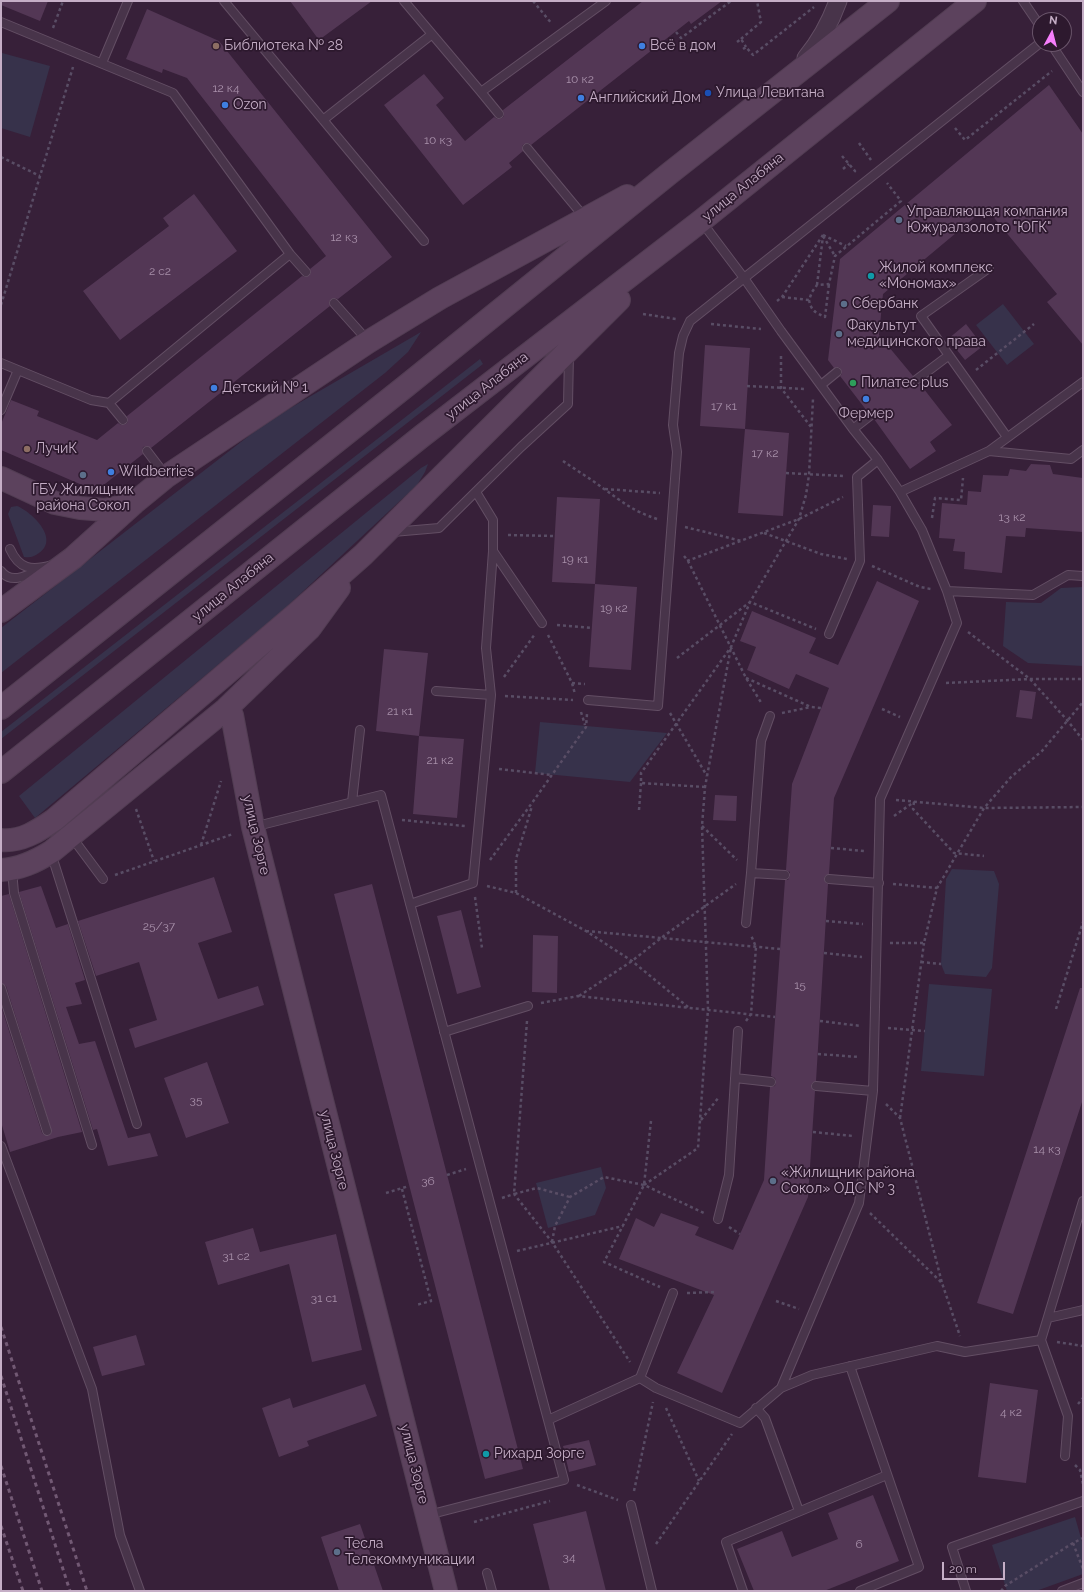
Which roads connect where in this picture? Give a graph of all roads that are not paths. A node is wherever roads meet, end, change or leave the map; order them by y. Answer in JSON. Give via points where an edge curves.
{"nodes":[{"id":1,"x":128,"y":1,"type":"edge"},
{"id":2,"x":224,"y":1,"type":"edge"},
{"id":3,"x":404,"y":1,"type":"edge"},
{"id":4,"x":606,"y":1,"type":"edge"},
{"id":5,"x":838,"y":1,"type":"edge"},
{"id":6,"x":888,"y":1,"type":"edge"},
{"id":7,"x":975,"y":1,"type":"edge"},
{"id":8,"x":1023,"y":1,"type":"edge"},
{"id":9,"x":1032,"y":14,"type":"edge"},
{"id":10,"x":1,"y":22,"type":"edge"},
{"id":11,"x":431,"y":35,"type":"junction"},
{"id":12,"x":1032,"y":50,"type":"edge"},
{"id":13,"x":1056,"y":52,"type":"edge"},
{"id":14,"x":102,"y":63,"type":"junction"},
{"id":15,"x":789,"y":79,"type":"junction"},
{"id":16,"x":481,"y":92,"type":"junction"},
{"id":17,"x":1083,"y":92,"type":"edge"},
{"id":18,"x":499,"y":114,"type":"dead end"},
{"id":19,"x":323,"y":120,"type":"junction"},
{"id":20,"x":526,"y":148,"type":"dead end"},
{"id":21,"x":670,"y":173,"type":"junction"},
{"id":22,"x":585,"y":218,"type":"junction"},
{"id":23,"x":701,"y":221,"type":"junction"},
{"id":24,"x":424,"y":241,"type":"dead end"},
{"id":25,"x":290,"y":254,"type":"junction"},
{"id":26,"x":989,"y":268,"type":"dead end"},
{"id":27,"x":306,"y":272,"type":"dead end"},
{"id":28,"x":744,"y":278,"type":"junction"},
{"id":29,"x":334,"y":303,"type":"dead end"},
{"id":30,"x":368,"y":342,"type":"junction"},
{"id":31,"x":569,"y":349,"type":"junction"},
{"id":32,"x":948,"y":356,"type":"junction"},
{"id":33,"x":1,"y":363,"type":"edge"},
{"id":34,"x":18,"y":370,"type":"junction"},
{"id":35,"x":837,"y":372,"type":"dead end"},
{"id":36,"x":916,"y":380,"type":"dead end"},
{"id":37,"x":1083,"y":382,"type":"edge"},
{"id":38,"x":821,"y":385,"type":"junction"},
{"id":39,"x":109,"y":403,"type":"junction"},
{"id":40,"x":1,"y":410,"type":"edge"},
{"id":41,"x":871,"y":415,"type":"dead end"},
{"id":42,"x":123,"y":420,"type":"dead end"},
{"id":43,"x":853,"y":429,"type":"junction"},
{"id":44,"x":1007,"y":438,"type":"junction"},
{"id":45,"x":1083,"y":450,"type":"edge"},
{"id":46,"x":147,"y":451,"type":"dead end"},
{"id":47,"x":989,"y":451,"type":"junction"},
{"id":48,"x":878,"y":460,"type":"junction"},
{"id":49,"x":167,"y":476,"type":"junction"},
{"id":50,"x":1,"y":478,"type":"edge"},
{"id":51,"x":476,"y":492,"type":"junction"},
{"id":52,"x":900,"y":492,"type":"junction"},
{"id":53,"x":134,"y":503,"type":"junction"},
{"id":54,"x":387,"y":532,"type":"junction"},
{"id":55,"x":10,"y":549,"type":"dead end"},
{"id":56,"x":493,"y":551,"type":"junction"},
{"id":57,"x":363,"y":555,"type":"junction"},
{"id":58,"x":73,"y":558,"type":"junction"},
{"id":59,"x":43,"y":567,"type":"junction"},
{"id":60,"x":1,"y":571,"type":"edge"},
{"id":61,"x":1083,"y":576,"type":"edge"},
{"id":62,"x":947,"y":591,"type":"junction"},
{"id":63,"x":1,"y":611,"type":"edge"},
{"id":64,"x":542,"y":623,"type":"road end"},
{"id":65,"x":829,"y":634,"type":"road end"},
{"id":66,"x":436,"y":691,"type":"dead end"},
{"id":67,"x":491,"y":695,"type":"junction"},
{"id":68,"x":588,"y":700,"type":"road end"},
{"id":69,"x":1,"y":708,"type":"edge"},
{"id":70,"x":226,"y":709,"type":"junction"},
{"id":71,"x":770,"y":716,"type":"road end"},
{"id":72,"x":360,"y":730,"type":"dead end"},
{"id":73,"x":1,"y":772,"type":"edge"},
{"id":74,"x":352,"y":802,"type":"junction"},
{"id":75,"x":253,"y":827,"type":"junction"},
{"id":76,"x":71,"y":835,"type":"junction"},
{"id":77,"x":1,"y":840,"type":"edge"},
{"id":78,"x":51,"y":852,"type":"junction"},
{"id":79,"x":7,"y":870,"type":"edge"},
{"id":80,"x":751,"y":873,"type":"junction"},
{"id":81,"x":785,"y":875,"type":"dead end"},
{"id":82,"x":103,"y":879,"type":"road end"},
{"id":83,"x":829,"y":879,"type":"dead end"},
{"id":84,"x":879,"y":883,"type":"junction"},
{"id":85,"x":410,"y":904,"type":"junction"},
{"id":86,"x":746,"y":923,"type":"road end"},
{"id":87,"x":1,"y":988,"type":"edge"},
{"id":88,"x":528,"y":1006,"type":"road end"},
{"id":89,"x":738,"y":1031,"type":"road end"},
{"id":90,"x":444,"y":1032,"type":"junction"},
{"id":91,"x":735,"y":1078,"type":"junction"},
{"id":92,"x":771,"y":1082,"type":"dead end"},
{"id":93,"x":816,"y":1086,"type":"dead end"},
{"id":94,"x":872,"y":1091,"type":"junction"},
{"id":95,"x":137,"y":1124,"type":"dead end"},
{"id":96,"x":47,"y":1131,"type":"dead end"},
{"id":97,"x":92,"y":1145,"type":"dead end"},
{"id":98,"x":1,"y":1146,"type":"edge"},
{"id":99,"x":1083,"y":1202,"type":"edge"},
{"id":100,"x":718,"y":1219,"type":"road end"},
{"id":101,"x":673,"y":1293,"type":"road end"},
{"id":102,"x":1083,"y":1310,"type":"edge"},
{"id":103,"x":1048,"y":1318,"type":"junction"},
{"id":104,"x":1041,"y":1340,"type":"junction"},
{"id":105,"x":850,"y":1366,"type":"junction"},
{"id":106,"x":640,"y":1378,"type":"junction"},
{"id":107,"x":782,"y":1388,"type":"junction"},
{"id":108,"x":756,"y":1408,"type":"junction"},
{"id":109,"x":548,"y":1420,"type":"junction"},
{"id":110,"x":1065,"y":1456,"type":"dead end"},
{"id":111,"x":887,"y":1475,"type":"junction"},
{"id":112,"x":1083,"y":1501,"type":"edge"},
{"id":113,"x":630,"y":1506,"type":"road end"},
{"id":114,"x":799,"y":1511,"type":"junction"},
{"id":115,"x":427,"y":1515,"type":"junction"},
{"id":116,"x":487,"y":1573,"type":"dead end"},
{"id":117,"x":1083,"y":1583,"type":"edge"},
{"id":118,"x":140,"y":1591,"type":"edge"},
{"id":119,"x":446,"y":1591,"type":"edge"},
{"id":120,"x":492,"y":1591,"type":"edge"},
{"id":121,"x":652,"y":1591,"type":"edge"},
{"id":122,"x":743,"y":1591,"type":"edge"},
{"id":123,"x":860,"y":1591,"type":"edge"},
{"id":124,"x":966,"y":1591,"type":"edge"},
{"id":125,"x":1062,"y":1591,"type":"edge"}],
"edges":[{"from":1,"to":14,"type":"lane"},
{"from":2,"to":19,"type":"lane"},
{"from":3,"to":11,"type":"lane"},
{"from":4,"to":16,"type":"lane"},
{"from":5,"to":15,"type":"street","via":[[830,23],[818,44]]},
{"from":6,"to":15,"type":"main road"},
{"from":7,"to":23,"type":"main road","name":"улица Алабяна"},
{"from":8,"to":9,"type":"lane"},
{"from":10,"to":14,"type":"lane"},
{"from":11,"to":16,"type":"lane"},
{"from":11,"to":19,"type":"lane"},
{"from":12,"to":28,"type":"lane"},
{"from":13,"to":17,"type":"lane"},
{"from":14,"to":25,"type":"lane","via":[[173,93]]},
{"from":15,"to":21,"type":"main road"},
{"from":16,"to":18,"type":"lane"},
{"from":19,"to":24,"type":"lane"},
{"from":20,"to":22,"type":"lane"},
{"from":21,"to":22,"type":"main road"},
{"from":21,"to":69,"type":"main road"},
{"from":22,"to":30,"type":"main road","via":[[440,298]]},
{"from":23,"to":28,"type":"lane"},
{"from":23,"to":31,"type":"main road"},
{"from":23,"to":73,"type":"main road","name":"улица Алабяна","via":[[422,436]]},
{"from":25,"to":27,"type":"lane"},
{"from":25,"to":39,"type":"lane"},
{"from":26,"to":32,"type":"lane","via":[[921,316]]},
{"from":28,"to":38,"type":"lane"},
{"from":28,"to":68,"type":"lane","via":[[690,321],[682,336],[673,426],[677,452],[658,706]]},
{"from":29,"to":30,"type":"lane"},
{"from":30,"to":49,"type":"main road"},
{"from":31,"to":51,"type":"lane","via":[[568,404]]},
{"from":31,"to":54,"type":"main road"},
{"from":32,"to":36,"type":"lane"},
{"from":32,"to":44,"type":"lane"},
{"from":33,"to":34,"type":"lane"},
{"from":34,"to":39,"type":"lane","via":[[91,400]]},
{"from":34,"to":40,"type":"lane"},
{"from":35,"to":38,"type":"lane"},
{"from":37,"to":44,"type":"lane"},
{"from":38,"to":43,"type":"lane"},
{"from":39,"to":42,"type":"lane"},
{"from":41,"to":43,"type":"lane"},
{"from":43,"to":48,"type":"lane"},
{"from":44,"to":47,"type":"lane"},
{"from":45,"to":47,"type":"lane","via":[[1071,459]]},
{"from":46,"to":49,"type":"lane"},
{"from":47,"to":52,"type":"lane"},
{"from":48,"to":52,"type":"lane"},
{"from":48,"to":65,"type":"lane","via":[[857,477],[860,561]]},
{"from":49,"to":53,"type":"main road"},
{"from":50,"to":53,"type":"main road","via":[[55,502],[80,508],[105,510]]},
{"from":51,"to":54,"type":"lane","via":[[439,528]]},
{"from":51,"to":56,"type":"lane","via":[[493,520]]},
{"from":52,"to":62,"type":"lane","via":[[922,530]]},
{"from":53,"to":58,"type":"main road"},
{"from":54,"to":57,"type":"main road"},
{"from":55,"to":59,"type":"lane","via":[[14,558],[25,567]]},
{"from":56,"to":64,"type":"lane"},
{"from":56,"to":67,"type":"lane","via":[[486,648]]},
{"from":57,"to":70,"type":"main road","via":[[310,628]]},
{"from":57,"to":77,"type":"main road","via":[[54,820],[20,839]]},
{"from":58,"to":59,"type":"lane"},
{"from":58,"to":63,"type":"main road"},
{"from":59,"to":60,"type":"lane","via":[[14,579]]},
{"from":61,"to":62,"type":"lane","via":[[1068,575],[1033,595]]},
{"from":62,"to":84,"type":"lane","via":[[957,623],[880,799]]},
{"from":66,"to":67,"type":"lane"},
{"from":67,"to":85,"type":"lane","via":[[473,883]]},
{"from":70,"to":75,"type":"main road","name":"улица Зорге","via":[[232,715]]},
{"from":70,"to":76,"type":"main road"},
{"from":71,"to":80,"type":"lane","via":[[760,741]]},
{"from":72,"to":74,"type":"lane"},
{"from":74,"to":75,"type":"lane"},
{"from":74,"to":85,"type":"lane","via":[[381,795]]},
{"from":75,"to":115,"type":"main road","name":"улица Зорге"},
{"from":76,"to":78,"type":"main road"},
{"from":76,"to":82,"type":"lane"},
{"from":78,"to":79,"type":"main road","via":[[33,863]]},
{"from":78,"to":95,"type":"lane"},
{"from":79,"to":97,"type":"lane"},
{"from":80,"to":81,"type":"lane"},
{"from":80,"to":86,"type":"lane"},
{"from":83,"to":84,"type":"lane"},
{"from":84,"to":94,"type":"lane"},
{"from":85,"to":90,"type":"lane"},
{"from":87,"to":96,"type":"lane"},
{"from":88,"to":90,"type":"lane"},
{"from":89,"to":91,"type":"lane"},
{"from":90,"to":109,"type":"lane"},
{"from":91,"to":92,"type":"lane"},
{"from":91,"to":100,"type":"lane","via":[[729,1175]]},
{"from":93,"to":94,"type":"lane"},
{"from":94,"to":107,"type":"lane","via":[[860,1203]]},
{"from":98,"to":118,"type":"lane","via":[[92,1388],[120,1535]]},
{"from":99,"to":103,"type":"lane"},
{"from":101,"to":106,"type":"lane"},
{"from":102,"to":103,"type":"lane"},
{"from":103,"to":104,"type":"lane"},
{"from":104,"to":105,"type":"lane","via":[[965,1352],[937,1346]]},
{"from":104,"to":110,"type":"lane","via":[[1068,1416]]},
{"from":105,"to":107,"type":"lane","via":[[812,1375]]},
{"from":105,"to":111,"type":"lane"},
{"from":106,"to":108,"type":"lane","via":[[656,1388],[740,1423]]},
{"from":106,"to":109,"type":"lane"},
{"from":107,"to":108,"type":"lane"},
{"from":108,"to":114,"type":"lane","via":[[765,1418]]},
{"from":109,"to":115,"type":"lane","via":[[564,1480]]},
{"from":111,"to":114,"type":"lane"},
{"from":111,"to":123,"type":"lane","via":[[919,1566]]},
{"from":112,"to":124,"type":"lane","via":[[952,1547]]},
{"from":113,"to":121,"type":"lane"},
{"from":114,"to":122,"type":"lane","via":[[726,1542]]},
{"from":115,"to":119,"type":"main road","name":"улица Зорге"},
{"from":116,"to":120,"type":"lane"},
{"from":117,"to":125,"type":"lane"}]}
